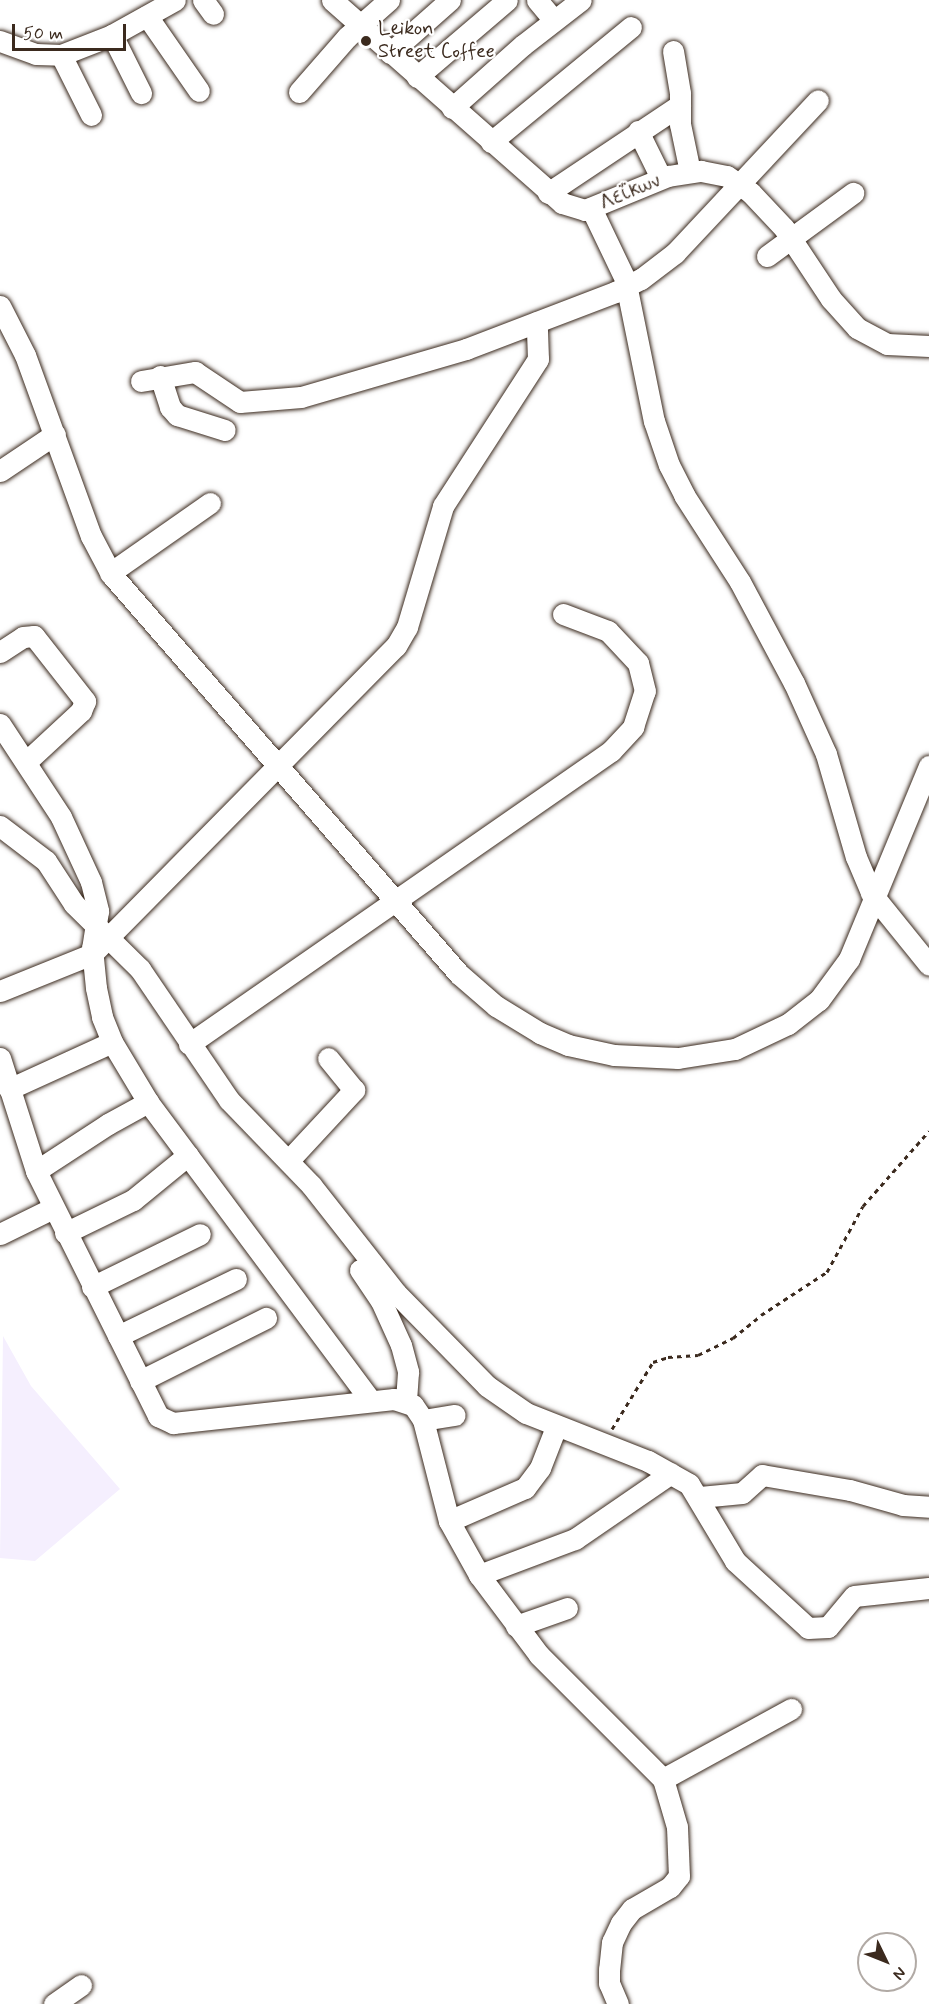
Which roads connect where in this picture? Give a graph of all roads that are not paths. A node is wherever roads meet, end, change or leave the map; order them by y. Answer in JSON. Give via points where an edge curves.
{"nodes":[{"id":1,"x":175,"y":0,"type":"edge"},
{"id":2,"x":332,"y":0,"type":"edge"},
{"id":3,"x":389,"y":0,"type":"edge"},
{"id":4,"x":450,"y":0,"type":"edge"},
{"id":5,"x":507,"y":0,"type":"edge"},
{"id":6,"x":537,"y":0,"type":"edge"},
{"id":7,"x":581,"y":0,"type":"edge"},
{"id":8,"x":147,"y":16,"type":"junction"},
{"id":9,"x":553,"y":19,"type":"junction"},
{"id":10,"x":359,"y":25,"type":"junction"},
{"id":11,"x":631,"y":27,"type":"dead end"},
{"id":12,"x":112,"y":35,"type":"junction"},
{"id":13,"x":0,"y":41,"type":"edge"},
{"id":14,"x":673,"y":51,"type":"dead end"},
{"id":15,"x":390,"y":53,"type":"junction"},
{"id":16,"x":61,"y":55,"type":"junction"},
{"id":17,"x":417,"y":77,"type":"junction"},
{"id":18,"x":199,"y":91,"type":"dead end"},
{"id":19,"x":299,"y":92,"type":"dead end"},
{"id":20,"x":141,"y":93,"type":"dead end"},
{"id":21,"x":818,"y":100,"type":"dead end"},
{"id":22,"x":680,"y":105,"type":"junction"},
{"id":23,"x":452,"y":108,"type":"junction"},
{"id":24,"x":92,"y":115,"type":"dead end"},
{"id":25,"x":638,"y":131,"type":"junction"},
{"id":26,"x":491,"y":142,"type":"junction"},
{"id":27,"x":690,"y":172,"type":"junction"},
{"id":28,"x":661,"y":178,"type":"junction"},
{"id":29,"x":741,"y":184,"type":"junction"},
{"id":30,"x":548,"y":193,"type":"junction"},
{"id":31,"x":853,"y":193,"type":"dead end"},
{"id":32,"x":591,"y":208,"type":"junction"},
{"id":33,"x":792,"y":239,"type":"junction"},
{"id":34,"x":767,"y":256,"type":"dead end"},
{"id":35,"x":627,"y":286,"type":"junction"},
{"id":36,"x":0,"y":306,"type":"edge"},
{"id":37,"x":537,"y":322,"type":"junction"},
{"id":38,"x":929,"y":346,"type":"edge"},
{"id":39,"x":225,"y":430,"type":"dead end"},
{"id":40,"x":55,"y":434,"type":"junction"},
{"id":41,"x":0,"y":471,"type":"edge"},
{"id":42,"x":210,"y":503,"type":"dead end"},
{"id":43,"x":110,"y":573,"type":"junction"},
{"id":44,"x":563,"y":614,"type":"dead end"},
{"id":45,"x":0,"y":652,"type":"edge"},
{"id":46,"x":0,"y":724,"type":"edge"},
{"id":47,"x":26,"y":762,"type":"junction"},
{"id":48,"x":276,"y":766,"type":"junction"},
{"id":49,"x":929,"y":766,"type":"edge"},
{"id":50,"x":0,"y":826,"type":"edge"},
{"id":51,"x":875,"y":900,"type":"junction"},
{"id":52,"x":394,"y":903,"type":"junction"},
{"id":53,"x":103,"y":932,"type":"junction"},
{"id":54,"x":92,"y":954,"type":"junction"},
{"id":55,"x":929,"y":965,"type":"edge"},
{"id":56,"x":0,"y":991,"type":"edge"},
{"id":57,"x":112,"y":1042,"type":"junction"},
{"id":58,"x":189,"y":1044,"type":"junction"},
{"id":59,"x":0,"y":1058,"type":"edge"},
{"id":60,"x":328,"y":1058,"type":"dead end"},
{"id":61,"x":9,"y":1089,"type":"junction"},
{"id":62,"x":148,"y":1102,"type":"junction"},
{"id":63,"x":188,"y":1155,"type":"junction"},
{"id":64,"x":289,"y":1160,"type":"junction"},
{"id":65,"x":36,"y":1171,"type":"junction"},
{"id":66,"x":53,"y":1208,"type":"junction"},
{"id":67,"x":337,"y":1219,"type":"junction"},
{"id":68,"x":65,"y":1233,"type":"junction"},
{"id":69,"x":0,"y":1234,"type":"edge"},
{"id":70,"x":200,"y":1234,"type":"dead end"},
{"id":71,"x":236,"y":1279,"type":"dead end"},
{"id":72,"x":93,"y":1287,"type":"junction"},
{"id":73,"x":266,"y":1318,"type":"dead end"},
{"id":74,"x":118,"y":1336,"type":"junction"},
{"id":75,"x":140,"y":1381,"type":"junction"},
{"id":76,"x":371,"y":1401,"type":"junction"},
{"id":77,"x":406,"y":1402,"type":"junction"},
{"id":78,"x":454,"y":1415,"type":"dead end"},
{"id":79,"x":423,"y":1420,"type":"junction"},
{"id":80,"x":556,"y":1426,"type":"junction"},
{"id":81,"x":671,"y":1473,"type":"junction"},
{"id":82,"x":700,"y":1497,"type":"junction"},
{"id":83,"x":929,"y":1507,"type":"edge"},
{"id":84,"x":449,"y":1521,"type":"junction"},
{"id":85,"x":479,"y":1575,"type":"junction"},
{"id":86,"x":929,"y":1588,"type":"edge"},
{"id":87,"x":567,"y":1608,"type":"dead end"},
{"id":88,"x":516,"y":1626,"type":"junction"},
{"id":89,"x":791,"y":1709,"type":"dead end"},
{"id":90,"x":663,"y":1779,"type":"junction"},
{"id":91,"x":81,"y":1985,"type":"dead end"},
{"id":92,"x":54,"y":2004,"type":"edge"},
{"id":93,"x":618,"y":2004,"type":"edge"}],
"edges":[{"from":1,"to":8,"type":"street"},
{"from":2,"to":10,"type":"street","name":"Λεΐκων"},
{"from":3,"to":10,"type":"street"},
{"from":4,"to":15,"type":"street"},
{"from":5,"to":17,"type":"street"},
{"from":6,"to":9,"type":"street"},
{"from":7,"to":9,"type":"street"},
{"from":8,"to":12,"type":"street"},
{"from":8,"to":18,"type":"street"},
{"from":9,"to":23,"type":"street"},
{"from":10,"to":15,"type":"street","name":"Λεΐκων"},
{"from":10,"to":19,"type":"street"},
{"from":11,"to":26,"type":"street"},
{"from":12,"to":16,"type":"street"},
{"from":12,"to":20,"type":"street"},
{"from":13,"to":16,"type":"street","via":[[36,54]]},
{"from":14,"to":22,"type":"street"},
{"from":15,"to":17,"type":"street","name":"Λεΐκων"},
{"from":16,"to":24,"type":"street"},
{"from":17,"to":23,"type":"street","name":"Λεΐκων"},
{"from":21,"to":29,"type":"street"},
{"from":22,"to":25,"type":"street"},
{"from":22,"to":27,"type":"street"},
{"from":23,"to":26,"type":"street","name":"Λεΐκων"},
{"from":25,"to":28,"type":"street"},
{"from":25,"to":30,"type":"street"},
{"from":26,"to":30,"type":"street","name":"Λεΐκων"},
{"from":27,"to":28,"type":"street","name":"Λεΐκων"},
{"from":27,"to":29,"type":"street","name":"Λεΐκων","via":[[717,173]]},
{"from":28,"to":32,"type":"street","name":"Λεΐκων"},
{"from":29,"to":33,"type":"street","name":"Λεΐκων"},
{"from":29,"to":35,"type":"street","via":[[668,260]]},
{"from":30,"to":32,"type":"street","name":"Λεΐκων","via":[[573,208]]},
{"from":31,"to":33,"type":"street"},
{"from":32,"to":35,"type":"street","via":[[617,256]]},
{"from":33,"to":34,"type":"street"},
{"from":33,"to":38,"type":"street","name":"Λεΐκων","via":[[837,307],[864,334],[887,344]]},
{"from":35,"to":37,"type":"street"},
{"from":35,"to":51,"type":"street","via":[[654,421],[669,465],[740,582],[794,682],[826,754],[856,857]]},
{"from":36,"to":40,"type":"street","via":[[25,355]]},
{"from":37,"to":39,"type":"street","via":[[386,375],[270,402],[235,401],[195,372],[151,378],[177,415]]},
{"from":37,"to":48,"type":"street","via":[[538,359],[443,506],[403,636]]},
{"from":40,"to":41,"type":"street"},
{"from":40,"to":43,"type":"street","via":[[91,536]]},
{"from":42,"to":43,"type":"street"},
{"from":43,"to":48,"type":"street"},
{"from":44,"to":52,"type":"street","via":[[608,631],[638,663],[645,691],[633,727],[611,751]]},
{"from":45,"to":47,"type":"street","via":[[23,636],[34,636],[85,701],[81,711]]},
{"from":46,"to":47,"type":"street"},
{"from":47,"to":53,"type":"street","via":[[78,851],[97,901]]},
{"from":48,"to":52,"type":"street"},
{"from":48,"to":53,"type":"street"},
{"from":49,"to":51,"type":"street"},
{"from":50,"to":53,"type":"street","via":[[46,861],[74,904]]},
{"from":51,"to":52,"type":"street","via":[[839,976],[804,1013],[769,1035],[735,1049],[661,1059],[579,1048],[523,1024],[476,990]]},
{"from":51,"to":55,"type":"street"},
{"from":52,"to":58,"type":"street"},
{"from":53,"to":54,"type":"street"},
{"from":53,"to":58,"type":"street","via":[[140,969]]},
{"from":54,"to":56,"type":"street"},
{"from":54,"to":57,"type":"street","via":[[100,1011]]},
{"from":57,"to":61,"type":"street"},
{"from":57,"to":62,"type":"street"},
{"from":58,"to":64,"type":"street","via":[[230,1100]]},
{"from":59,"to":61,"type":"street"},
{"from":60,"to":64,"type":"street","via":[[354,1090]]},
{"from":61,"to":65,"type":"street"},
{"from":62,"to":63,"type":"street"},
{"from":62,"to":65,"type":"street"},
{"from":63,"to":68,"type":"street","via":[[133,1200]]},
{"from":63,"to":76,"type":"street"},
{"from":64,"to":67,"type":"street"},
{"from":65,"to":66,"type":"street"},
{"from":66,"to":68,"type":"street"},
{"from":66,"to":69,"type":"street"},
{"from":67,"to":77,"type":"street","via":[[341,1242],[381,1301],[398,1335],[408,1372]]},
{"from":67,"to":80,"type":"street","via":[[396,1293],[476,1376],[519,1410]]},
{"from":68,"to":72,"type":"street"},
{"from":70,"to":72,"type":"street"},
{"from":71,"to":74,"type":"street"},
{"from":72,"to":74,"type":"street"},
{"from":73,"to":75,"type":"street"},
{"from":74,"to":75,"type":"street"},
{"from":75,"to":76,"type":"street","via":[[158,1416],[173,1423]]},
{"from":76,"to":77,"type":"street"},
{"from":77,"to":79,"type":"street"},
{"from":78,"to":79,"type":"street"},
{"from":79,"to":84,"type":"street"},
{"from":80,"to":81,"type":"street"},
{"from":80,"to":84,"type":"street","via":[[540,1468],[525,1488]]},
{"from":81,"to":82,"type":"street","via":[[689,1484]]},
{"from":81,"to":85,"type":"street","via":[[566,1544]]},
{"from":82,"to":83,"type":"street","via":[[733,1496],[755,1478],[772,1475],[903,1505]]},
{"from":82,"to":86,"type":"street","via":[[735,1561],[752,1581],[812,1630],[828,1627],[854,1596]]},
{"from":84,"to":85,"type":"street"},
{"from":85,"to":88,"type":"street"},
{"from":87,"to":88,"type":"street"},
{"from":88,"to":90,"type":"street","via":[[539,1655]]},
{"from":89,"to":90,"type":"street"},
{"from":90,"to":93,"type":"street","via":[[678,1827],[679,1876],[670,1887],[632,1909],[621,1923],[612,1942],[609,1969],[609,1983]]},
{"from":91,"to":92,"type":"street"}]}
